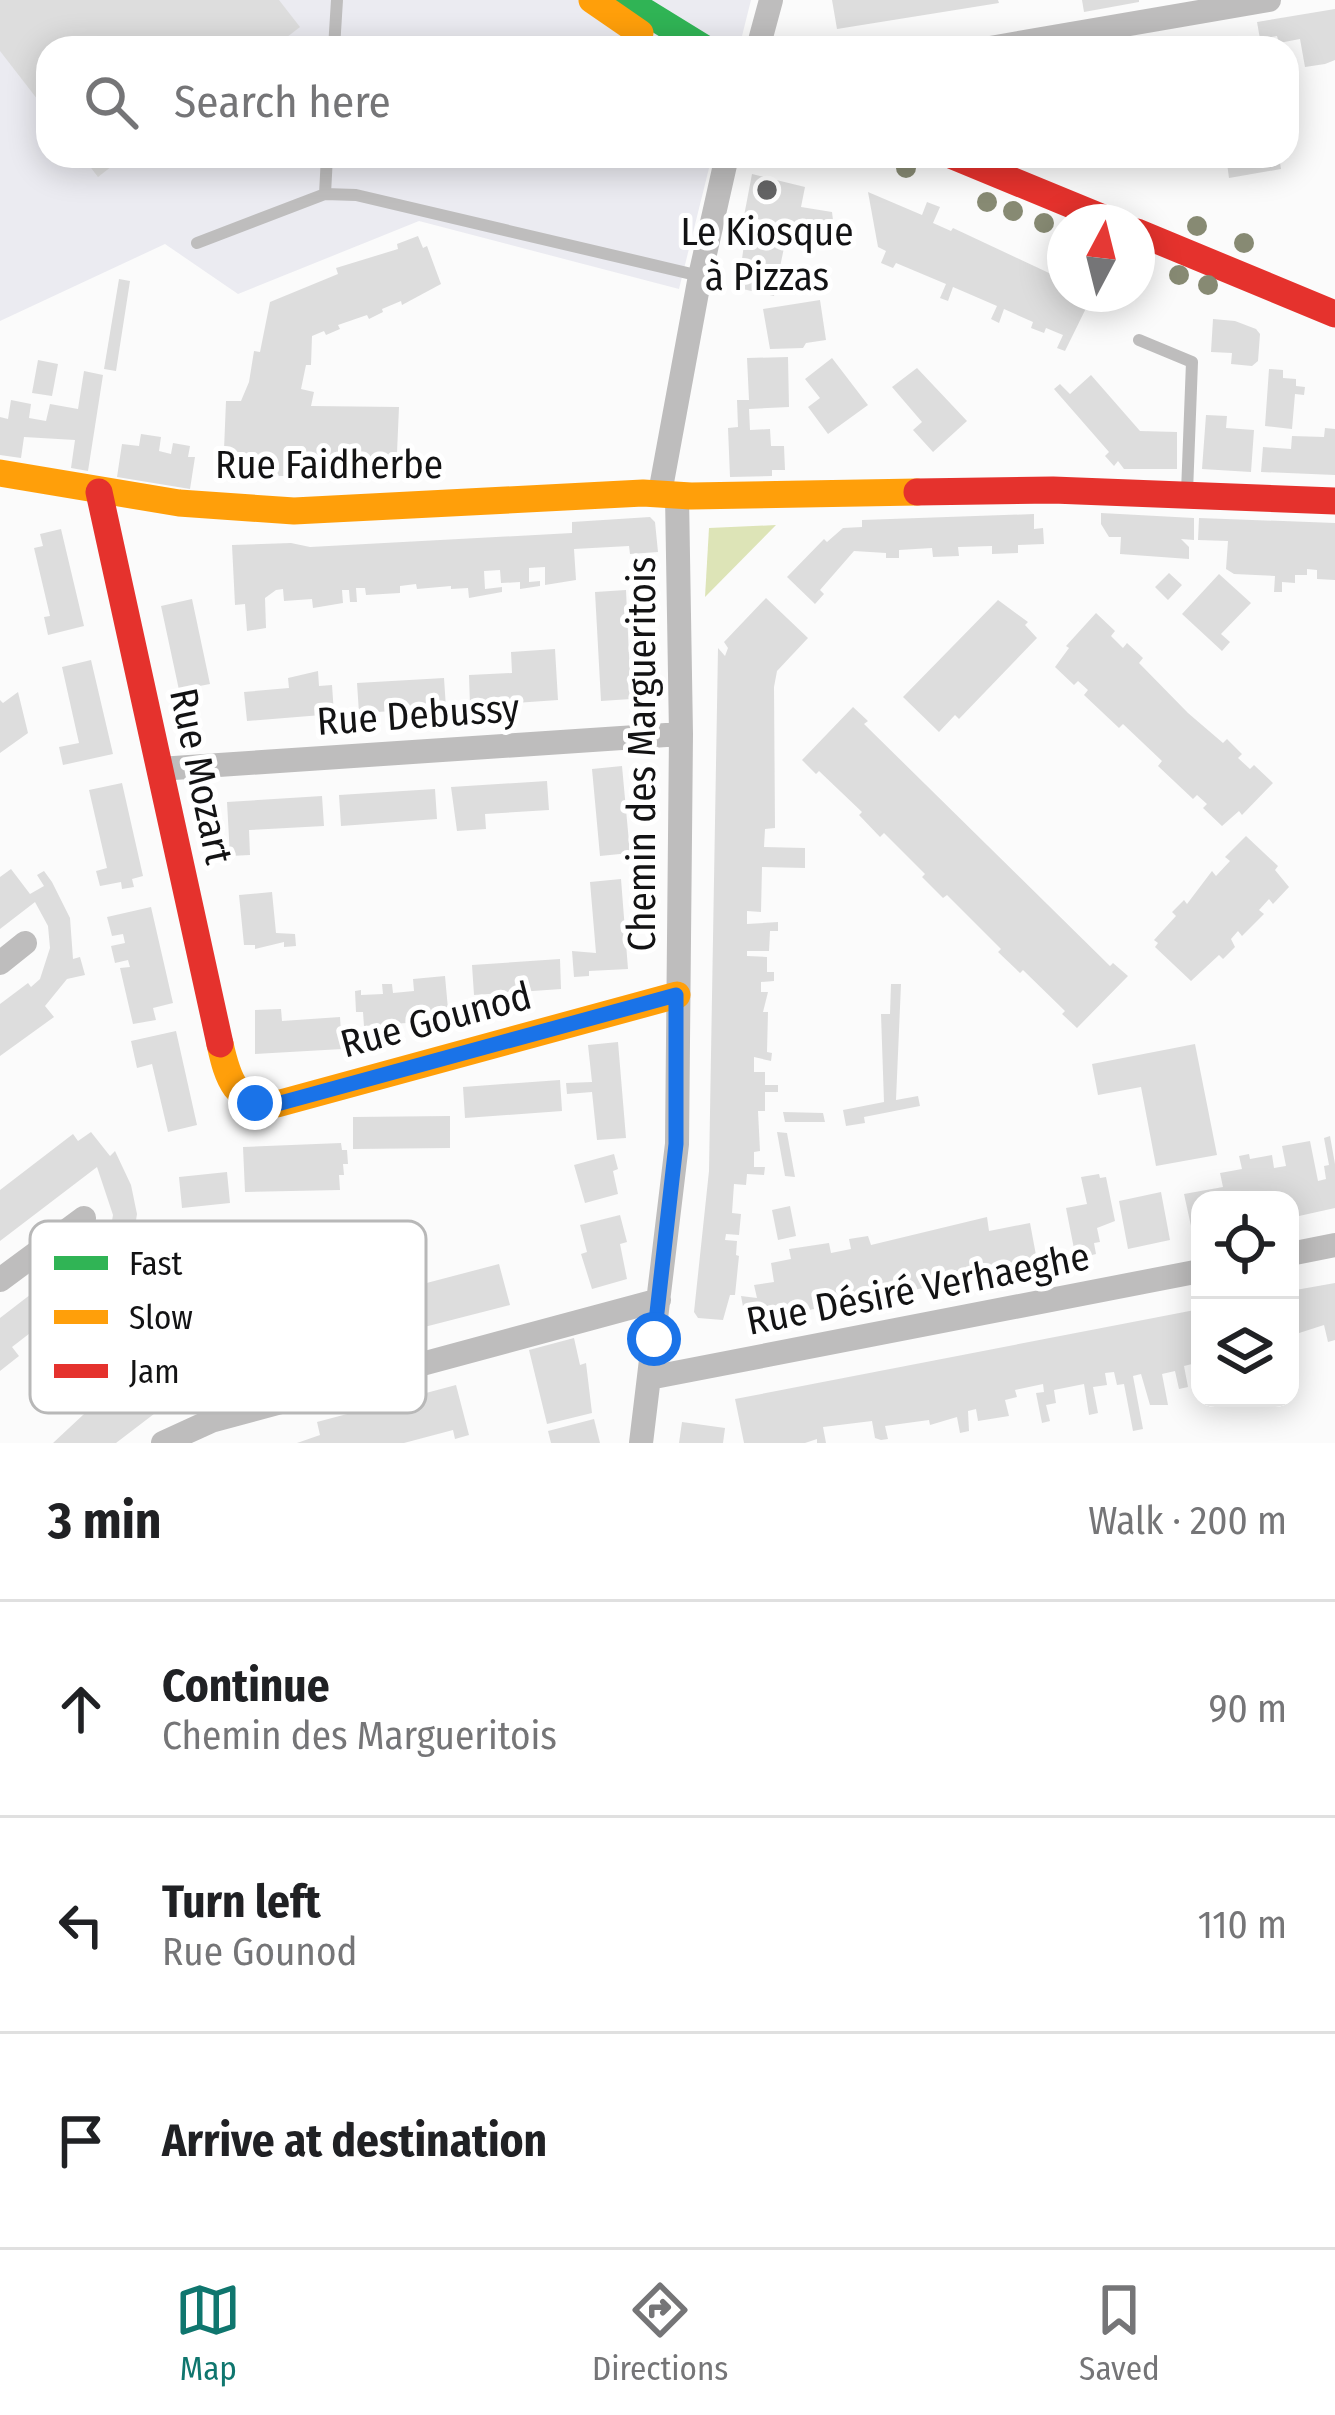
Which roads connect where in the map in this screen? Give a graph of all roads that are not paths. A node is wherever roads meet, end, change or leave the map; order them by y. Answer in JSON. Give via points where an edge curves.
{"nodes":[{"id":1,"x":337,"y":0,"type":"edge"},
{"id":2,"x":592,"y":0,"type":"edge"},
{"id":3,"x":626,"y":0,"type":"edge"},
{"id":4,"x":771,"y":0,"type":"edge"},
{"id":5,"x":1269,"y":0,"type":"edge"},
{"id":6,"x":335,"y":36,"type":"edge"},
{"id":7,"x":650,"y":36,"type":"edge"},
{"id":8,"x":684,"y":36,"type":"edge"},
{"id":9,"x":761,"y":36,"type":"edge"},
{"id":10,"x":1060,"y":36,"type":"edge"},
{"id":11,"x":326,"y":168,"type":"edge"},
{"id":12,"x":724,"y":168,"type":"edge"},
{"id":13,"x":982,"y":168,"type":"edge"},
{"id":14,"x":325,"y":194,"type":"junction"},
{"id":15,"x":1069,"y":204,"type":"edge"},
{"id":16,"x":1155,"y":239,"type":"edge"},
{"id":17,"x":196,"y":243,"type":"dead end"},
{"id":18,"x":700,"y":276,"type":"junction"},
{"id":19,"x":1335,"y":314,"type":"edge"},
{"id":20,"x":1139,"y":340,"type":"dead end"},
{"id":21,"x":0,"y":473,"type":"edge"},
{"id":22,"x":99,"y":492,"type":"junction"},
{"id":23,"x":1187,"y":493,"type":"junction"},
{"id":24,"x":669,"y":494,"type":"junction"},
{"id":25,"x":1335,"y":501,"type":"edge"},
{"id":26,"x":681,"y":734,"type":"junction"},
{"id":27,"x":159,"y":769,"type":"junction"},
{"id":28,"x":25,"y":943,"type":"dead end"},
{"id":29,"x":0,"y":963,"type":"edge"},
{"id":30,"x":676,"y":995,"type":"junction"},
{"id":31,"x":227,"y":1076,"type":"joint"},
{"id":32,"x":84,"y":1218,"type":"dead end"},
{"id":33,"x":80,"y":1221,"type":"edge"},
{"id":34,"x":1335,"y":1245,"type":"edge"},
{"id":35,"x":1299,"y":1252,"type":"edge"},
{"id":36,"x":30,"y":1258,"type":"edge"},
{"id":37,"x":1191,"y":1273,"type":"edge"},
{"id":38,"x":0,"y":1280,"type":"edge"},
{"id":39,"x":659,"y":1300,"type":"junction"},
{"id":40,"x":426,"y":1363,"type":"edge"},
{"id":41,"x":649,"y":1378,"type":"junction"},
{"id":42,"x":241,"y":1413,"type":"edge"},
{"id":43,"x":164,"y":1443,"type":"edge"},
{"id":44,"x":641,"y":1443,"type":"edge"}],
"edges":[{"from":1,"to":6,"type":"lane"},
{"from":2,"to":7,"type":"street"},
{"from":3,"to":8,"type":"street"},
{"from":4,"to":9,"type":"street"},
{"from":5,"to":10,"type":"street"},
{"from":11,"to":14,"type":"lane"},
{"from":12,"to":18,"type":"street","name":"Chemin des Margueritois"},
{"from":13,"to":15,"type":"street"},
{"from":14,"to":17,"type":"lane"},
{"from":14,"to":18,"type":"lane"},
{"from":16,"to":19,"type":"street"},
{"from":18,"to":24,"type":"street","name":"Chemin des Margueritois"},
{"from":20,"to":23,"type":"lane","via":[[1192,362]]},
{"from":21,"to":22,"type":"street","name":"Rue Faidherbe"},
{"from":22,"to":24,"type":"street","name":"Rue Faidherbe","via":[[294,511]]},
{"from":22,"to":27,"type":"street","name":"Rue Mozart"},
{"from":23,"to":24,"type":"street","name":"Rue Faidherbe"},
{"from":23,"to":25,"type":"street","name":"Rue Faidherbe"},
{"from":24,"to":26,"type":"street","name":"Chemin des Margueritois"},
{"from":26,"to":27,"type":"street","name":"Rue Debussy"},
{"from":26,"to":30,"type":"street","name":"Chemin des Margueritois"},
{"from":27,"to":31,"type":"street","name":"Rue Mozart"},
{"from":28,"to":29,"type":"street"},
{"from":30,"to":31,"type":"street","name":"Rue Gounod","via":[[277,1104],[244,1099]]},
{"from":30,"to":39,"type":"street","name":"Chemin des Margueritois","via":[[676,1144]]},
{"from":32,"to":33,"type":"street"},
{"from":34,"to":35,"type":"street"},
{"from":36,"to":38,"type":"street"},
{"from":37,"to":41,"type":"street","name":"Rue Désiré Verhaeghe"},
{"from":39,"to":40,"type":"street"},
{"from":39,"to":41,"type":"street","name":"Chemin des Margueritois"},
{"from":41,"to":44,"type":"street","name":"Chemin des Margueritois"},
{"from":42,"to":43,"type":"street"}]}
